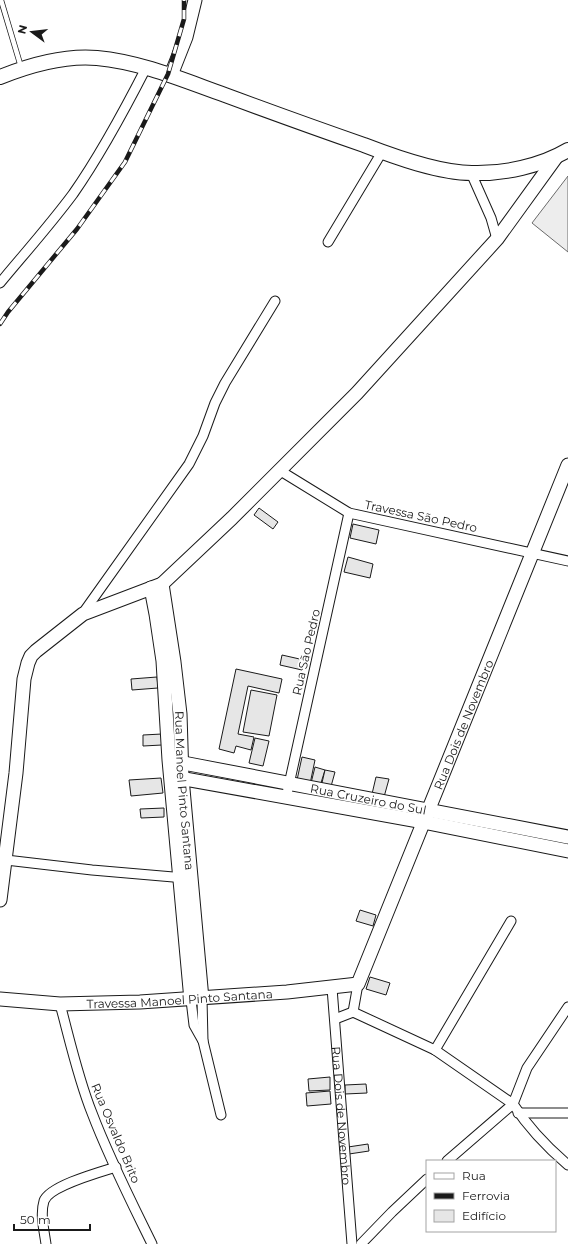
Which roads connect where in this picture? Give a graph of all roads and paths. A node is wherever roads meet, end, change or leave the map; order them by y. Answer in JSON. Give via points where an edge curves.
{"nodes":[{"id":1,"x":1,"y":0,"type":"edge"},
{"id":2,"x":196,"y":0,"type":"edge"},
{"id":3,"x":146,"y":68,"type":"junction"},
{"id":4,"x":21,"y":70,"type":"junction"},
{"id":5,"x":171,"y":75,"type":"junction"},
{"id":6,"x":0,"y":77,"type":"edge"},
{"id":7,"x":382,"y":152,"type":"junction"},
{"id":8,"x":563,"y":153,"type":"edge"},
{"id":9,"x":471,"y":173,"type":"junction"},
{"id":10,"x":497,"y":239,"type":"junction"},
{"id":11,"x":328,"y":242,"type":"dead end"},
{"id":12,"x":0,"y":283,"type":"edge"},
{"id":13,"x":275,"y":301,"type":"dead end"},
{"id":14,"x":568,"y":465,"type":"edge"},
{"id":15,"x":279,"y":470,"type":"junction"},
{"id":16,"x":349,"y":513,"type":"junction"},
{"id":17,"x":533,"y":552,"type":"junction"},
{"id":18,"x":568,"y":561,"type":"edge"},
{"id":19,"x":157,"y":586,"type":"junction"},
{"id":20,"x":83,"y":614,"type":"junction"},
{"id":21,"x":175,"y":761,"type":"junction"},
{"id":22,"x":176,"y":777,"type":"junction"},
{"id":23,"x":289,"y":784,"type":"junction"},
{"id":24,"x":286,"y":798,"type":"junction"},
{"id":25,"x":426,"y":816,"type":"junction"},
{"id":26,"x":541,"y":831,"type":"junction"},
{"id":27,"x":568,"y":836,"type":"edge"},
{"id":28,"x":538,"y":845,"type":"junction"},
{"id":29,"x":568,"y":851,"type":"edge"},
{"id":30,"x":6,"y":860,"type":"junction"},
{"id":31,"x":185,"y":878,"type":"junction"},
{"id":32,"x":0,"y":900,"type":"edge"},
{"id":33,"x":511,"y":921,"type":"dead end"},
{"id":34,"x":358,"y":984,"type":"junction"},
{"id":35,"x":332,"y":988,"type":"junction"},
{"id":36,"x":0,"y":999,"type":"edge"},
{"id":37,"x":196,"y":999,"type":"junction"},
{"id":38,"x":60,"y":1004,"type":"junction"},
{"id":39,"x":568,"y":1007,"type":"edge"},
{"id":40,"x":353,"y":1012,"type":"junction"},
{"id":41,"x":335,"y":1019,"type":"junction"},
{"id":42,"x":435,"y":1050,"type":"junction"},
{"id":43,"x":513,"y":1104,"type":"junction"},
{"id":44,"x":518,"y":1113,"type":"junction"},
{"id":45,"x":568,"y":1113,"type":"edge"},
{"id":46,"x":221,"y":1115,"type":"dead end"},
{"id":47,"x":448,"y":1160,"type":"edge"},
{"id":48,"x":568,"y":1165,"type":"edge"},
{"id":49,"x":116,"y":1167,"type":"junction"},
{"id":50,"x":426,"y":1180,"type":"edge"},
{"id":51,"x":46,"y":1244,"type":"edge"},
{"id":52,"x":152,"y":1244,"type":"edge"},
{"id":53,"x":352,"y":1244,"type":"edge"},
{"id":54,"x":361,"y":1244,"type":"edge"}],
"edges":[{"from":1,"to":4,"type":"lane"},
{"from":2,"to":5,"type":"street","via":[[186,37]]},
{"from":3,"to":4,"type":"main road","via":[[122,61],[96,58],[62,60]]},
{"from":3,"to":5,"type":"main road"},
{"from":3,"to":12,"type":"street","via":[[125,111],[73,193]]},
{"from":4,"to":6,"type":"main road"},
{"from":5,"to":7,"type":"main road"},
{"from":7,"to":9,"type":"main road","via":[[447,170]]},
{"from":7,"to":11,"type":"street"},
{"from":8,"to":9,"type":"main road","via":[[524,167]]},
{"from":8,"to":10,"type":"street"},
{"from":9,"to":10,"type":"street","via":[[491,218]]},
{"from":10,"to":15,"type":"street","via":[[357,393]]},
{"from":13,"to":20,"type":"street","via":[[225,383],[190,464]]},
{"from":14,"to":17,"type":"street","name":"Rua Dois de Novembro"},
{"from":15,"to":16,"type":"street","name":"Travessa São Pedro"},
{"from":15,"to":19,"type":"street","via":[[232,518]]},
{"from":16,"to":17,"type":"street","name":"Travessa São Pedro"},
{"from":16,"to":23,"type":"street","name":"Rua São Pedro"},
{"from":17,"to":18,"type":"street","name":"Travessa São Pedro"},
{"from":17,"to":25,"type":"street","name":"Rua Dois de Novembro"},
{"from":19,"to":20,"type":"street"},
{"from":19,"to":21,"type":"street","name":"Rua Manoel Pinto Santana","via":[[174,662],[180,714]]},
{"from":20,"to":30,"type":"street","via":[[36,651],[28,663],[24,679]]},
{"from":21,"to":22,"type":"street","name":"Rua Manoel Pinto Santana"},
{"from":21,"to":23,"type":"street","name":"Rua Cruzeiro do Sul"},
{"from":22,"to":24,"type":"street","name":"Rua Cruzeiro do Sul"},
{"from":22,"to":31,"type":"street","name":"Rua Manoel Pinto Santana"},
{"from":23,"to":24,"type":"street","name":"Rua São Pedro"},
{"from":23,"to":25,"type":"street","name":"Rua Cruzeiro do Sul"},
{"from":24,"to":25,"type":"street","name":"Rua Cruzeiro do Sul"},
{"from":25,"to":26,"type":"street","name":"Rua Cruzeiro do Sul"},
{"from":25,"to":28,"type":"street","name":"Rua Cruzeiro do Sul"},
{"from":25,"to":34,"type":"street","name":"Rua Dois de Novembro"},
{"from":26,"to":27,"type":"street","name":"Rua Cruzeiro do Sul"},
{"from":26,"to":28,"type":"street"},
{"from":28,"to":29,"type":"street","name":"Rua Cruzeiro do Sul"},
{"from":30,"to":31,"type":"street"},
{"from":30,"to":32,"type":"street"},
{"from":31,"to":37,"type":"street","name":"Rua Manoel Pinto Santana"},
{"from":33,"to":42,"type":"street"},
{"from":34,"to":35,"type":"street","name":"Travessa Manoel Pinto Santana"},
{"from":34,"to":40,"type":"street"},
{"from":35,"to":37,"type":"street","name":"Travessa Manoel Pinto Santana"},
{"from":35,"to":41,"type":"street","name":"Rua Dois de Novembro"},
{"from":36,"to":38,"type":"street","name":"Travessa Manoel Pinto Santana"},
{"from":37,"to":38,"type":"street","name":"Travessa Manoel Pinto Santana"},
{"from":37,"to":46,"type":"street","via":[[203,1041]]},
{"from":38,"to":49,"type":"street","name":"Rua Osvaldo Brito","via":[[75,1063],[92,1112]]},
{"from":39,"to":43,"type":"street","via":[[527,1068]]},
{"from":40,"to":41,"type":"street"},
{"from":40,"to":42,"type":"street"},
{"from":41,"to":53,"type":"street","name":"Rua Dois de Novembro"},
{"from":42,"to":43,"type":"street"},
{"from":43,"to":44,"type":"street"},
{"from":43,"to":47,"type":"street"},
{"from":44,"to":45,"type":"street"},
{"from":44,"to":48,"type":"street"},
{"from":49,"to":51,"type":"street","via":[[58,1188],[48,1195],[42,1214]]},
{"from":49,"to":52,"type":"street","name":"Rua Osvaldo Brito"},
{"from":50,"to":54,"type":"street"}]}
